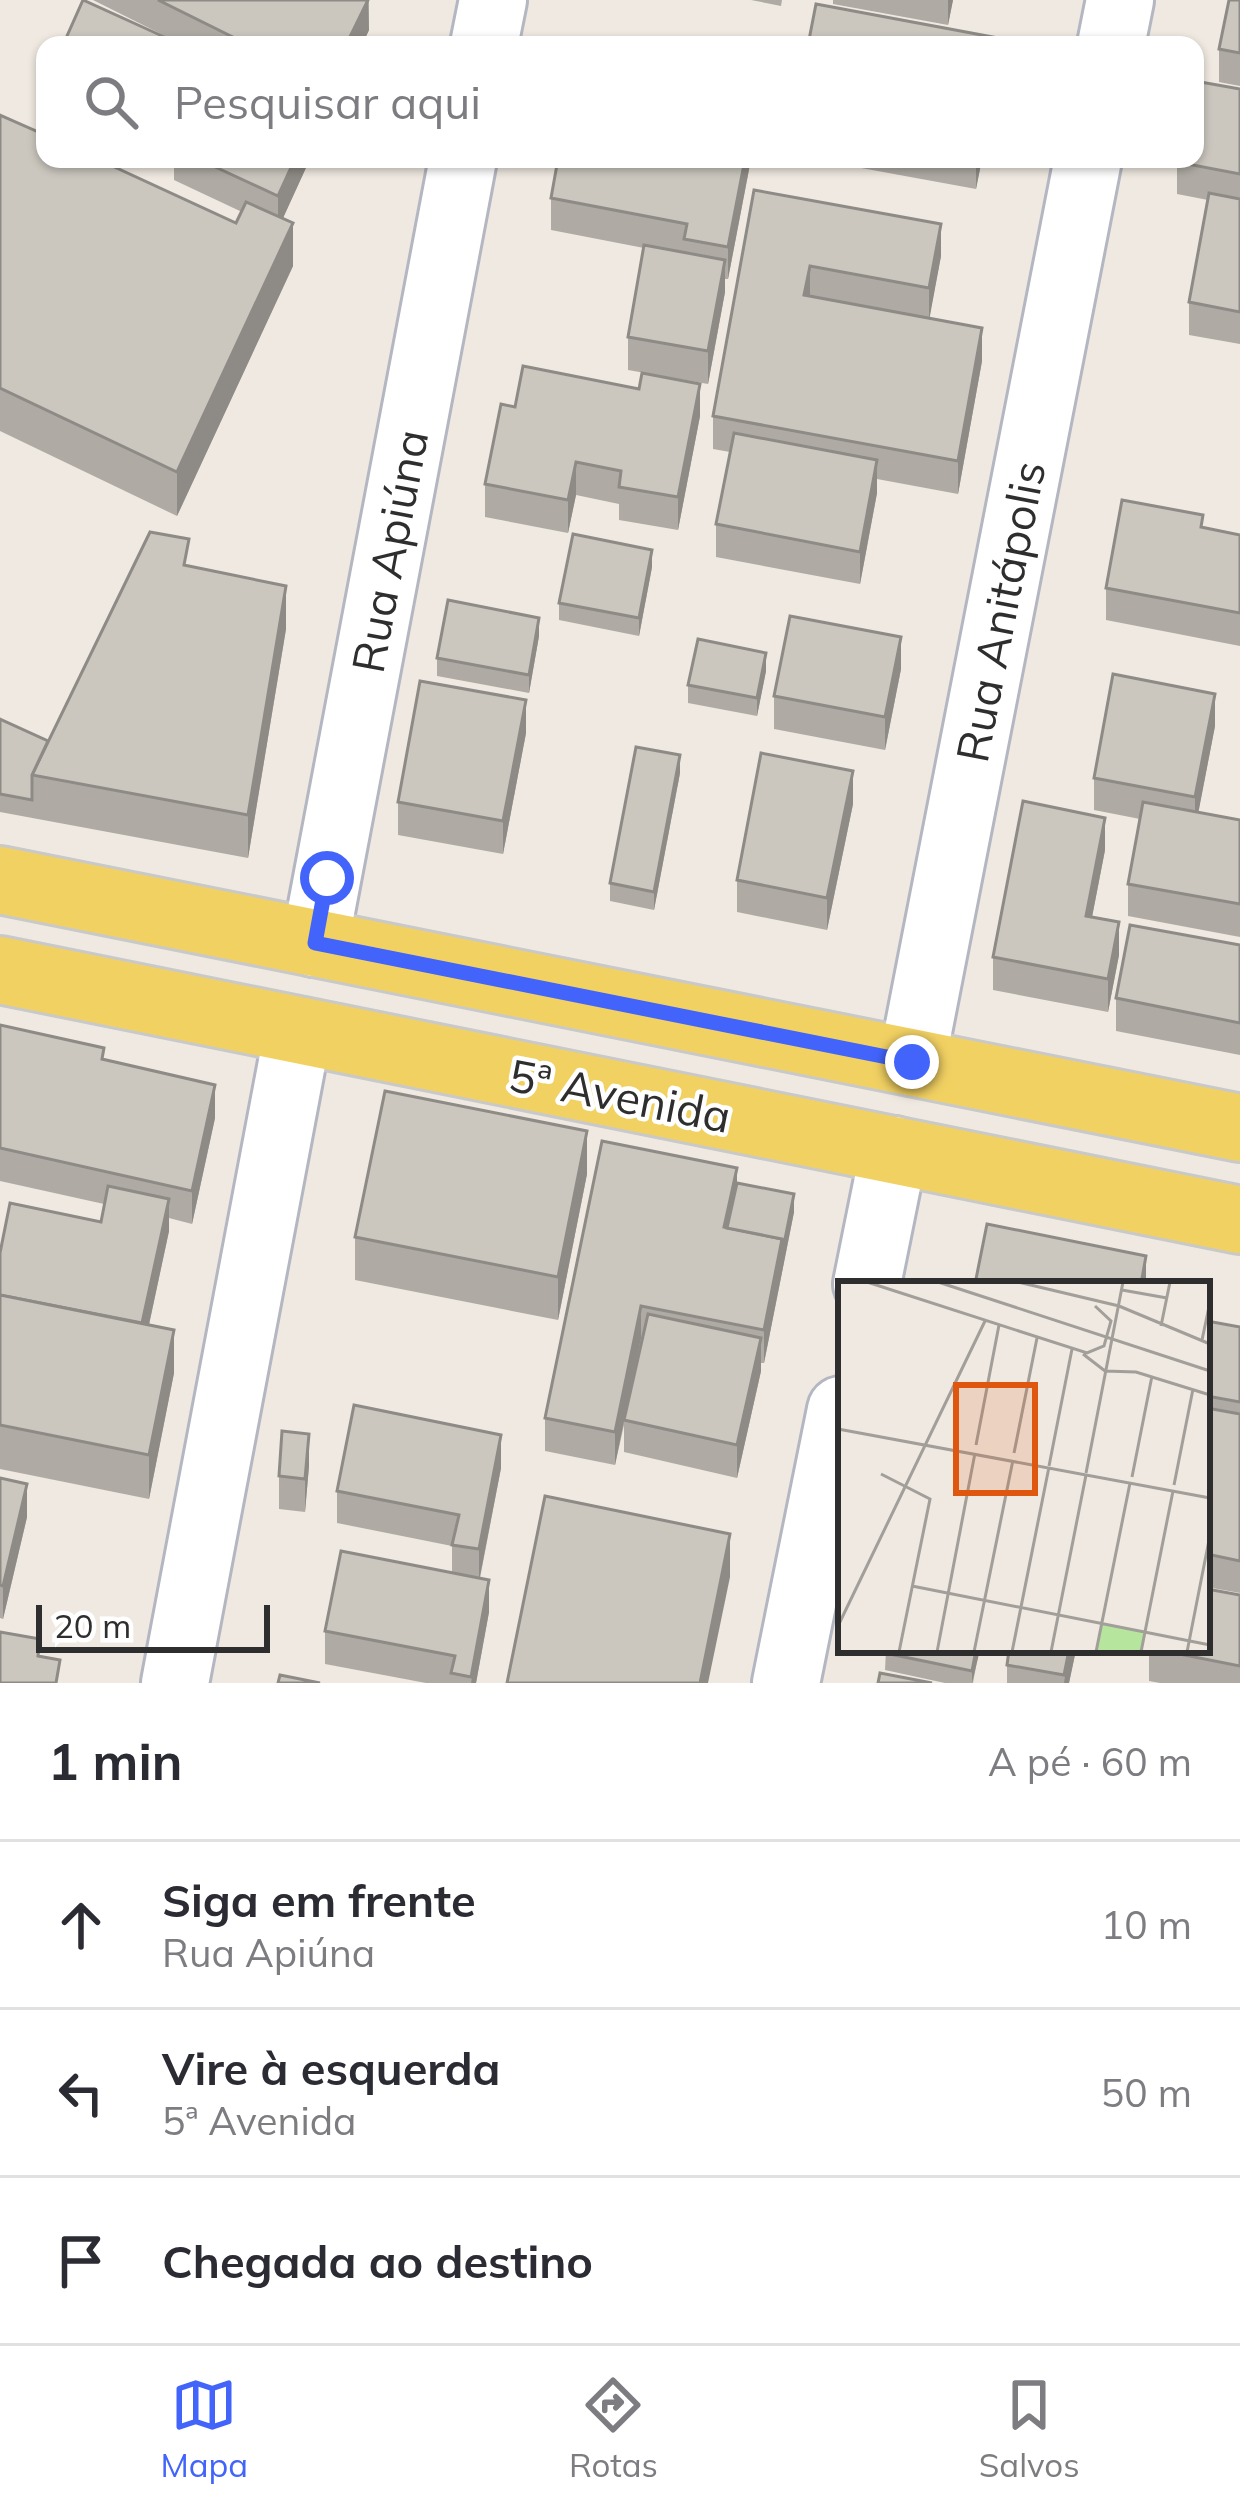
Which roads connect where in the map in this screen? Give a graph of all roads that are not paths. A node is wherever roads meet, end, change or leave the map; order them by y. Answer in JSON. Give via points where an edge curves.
{"nodes":[{"id":1,"x":493,"y":0,"type":"edge"},
{"id":2,"x":1120,"y":0,"type":"edge"},
{"id":3,"x":486,"y":36,"type":"edge"},
{"id":4,"x":1113,"y":36,"type":"edge"},
{"id":5,"x":461,"y":168,"type":"edge"},
{"id":6,"x":1086,"y":168,"type":"edge"},
{"id":7,"x":0,"y":880,"type":"edge"},
{"id":8,"x":315,"y":943,"type":"junction"},
{"id":9,"x":0,"y":970,"type":"edge"},
{"id":10,"x":298,"y":1031,"type":"junction"},
{"id":11,"x":912,"y":1062,"type":"junction"},
{"id":12,"x":1240,"y":1128,"type":"edge"},
{"id":13,"x":894,"y":1150,"type":"junction"},
{"id":14,"x":1240,"y":1220,"type":"edge"},
{"id":15,"x":868,"y":1281,"type":"edge"},
{"id":16,"x":838,"y":1425,"type":"edge"},
{"id":17,"x":175,"y":1683,"type":"edge"},
{"id":18,"x":785,"y":1683,"type":"edge"}],
"edges":[{"from":1,"to":3,"type":"street"},
{"from":2,"to":4,"type":"street"},
{"from":5,"to":8,"type":"street","name":"Rua Apiúna"},
{"from":6,"to":11,"type":"street","name":"Rua Anitápolis"},
{"from":7,"to":8,"type":"main road","name":"5ª Avenida"},
{"from":8,"to":11,"type":"main road","name":"5ª Avenida"},
{"from":9,"to":10,"type":"main road","name":"5ª Avenida"},
{"from":10,"to":13,"type":"main road","name":"5ª Avenida"},
{"from":10,"to":17,"type":"street"},
{"from":11,"to":12,"type":"main road","name":"5ª Avenida"},
{"from":13,"to":14,"type":"main road","name":"5ª Avenida"},
{"from":13,"to":15,"type":"street"},
{"from":16,"to":18,"type":"street"}]}
